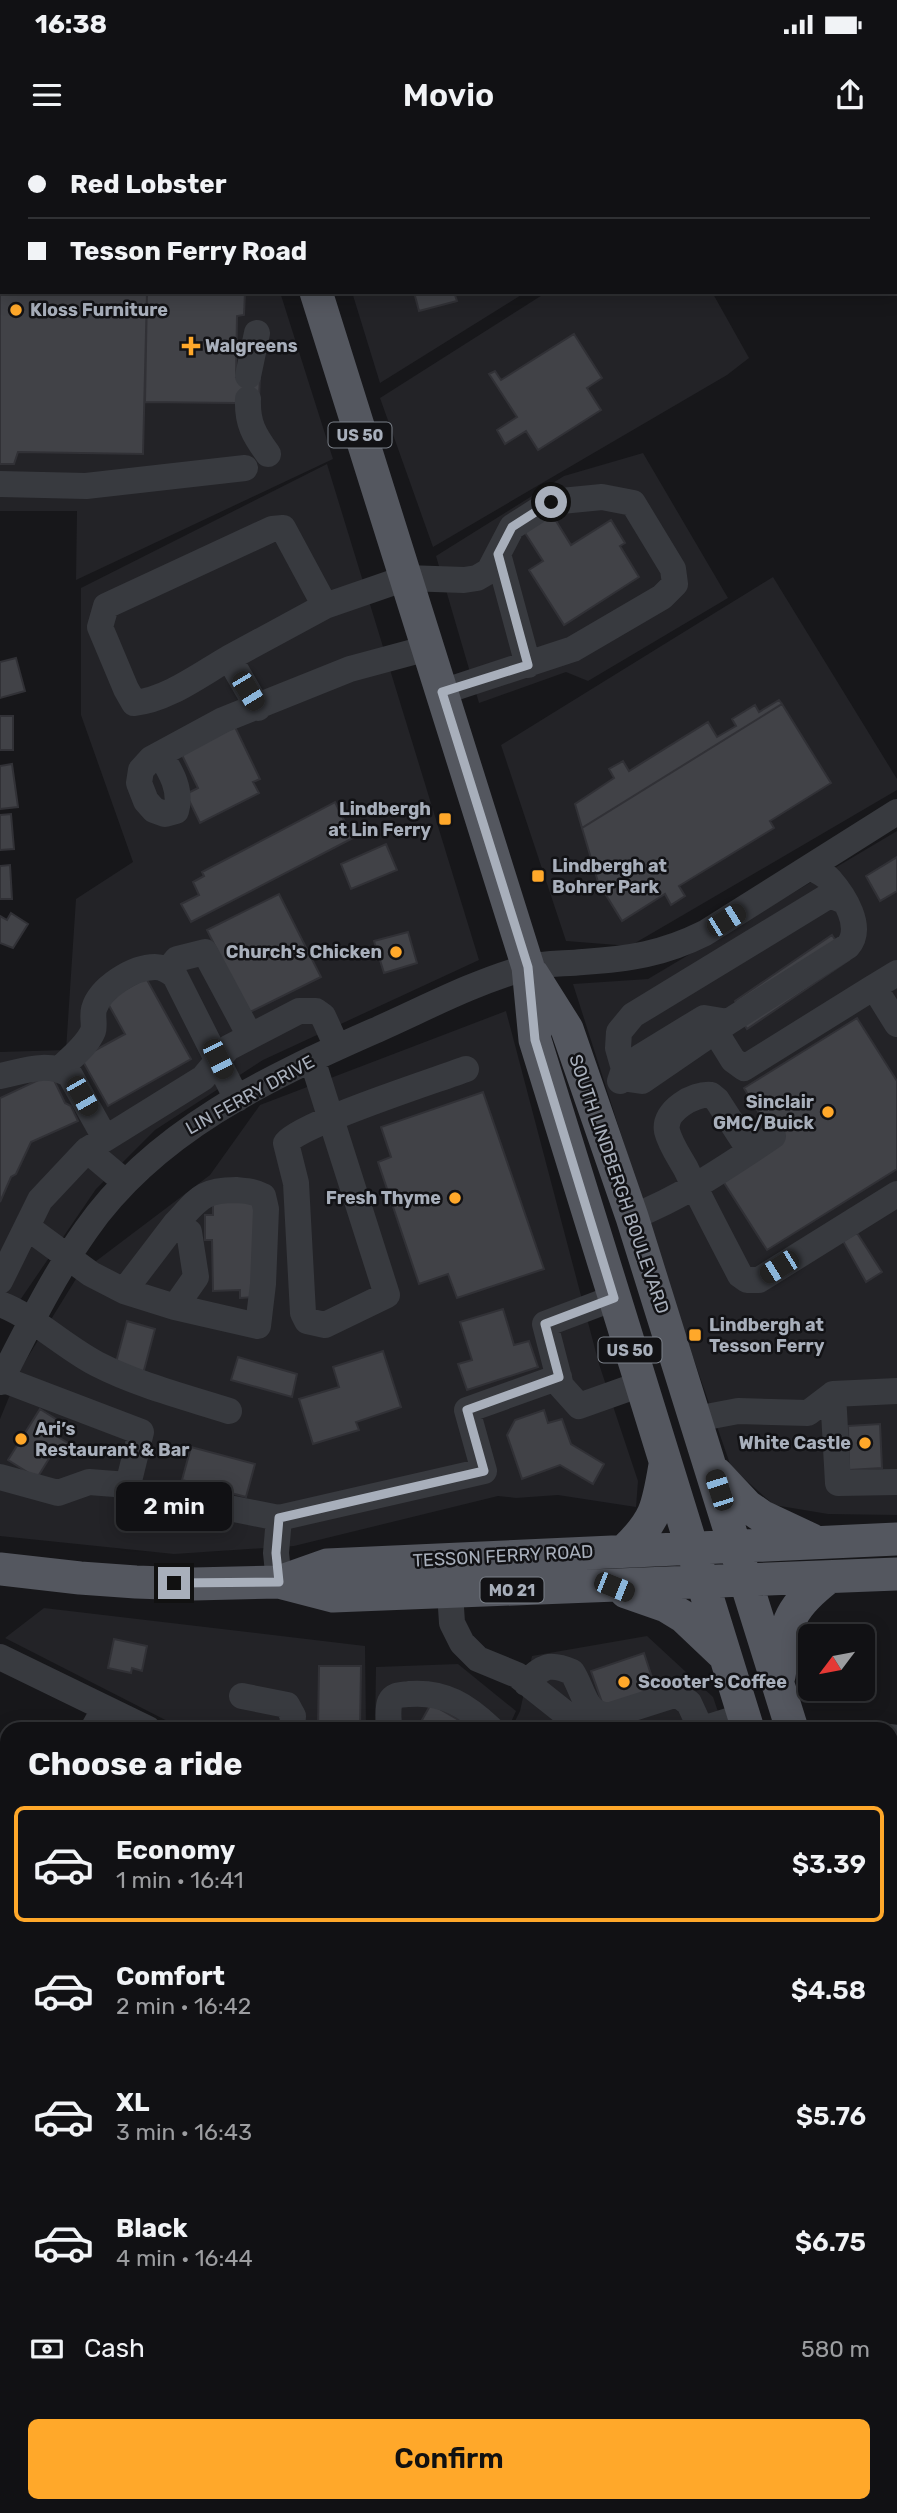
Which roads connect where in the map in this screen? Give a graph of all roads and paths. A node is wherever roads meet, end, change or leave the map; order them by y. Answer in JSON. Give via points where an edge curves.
{"nodes":[{"id":1,"x":317,"y":294,"type":"edge"},
{"id":2,"x":257,"y":333,"type":"dead end"},
{"id":3,"x":268,"y":454,"type":"dead end"},
{"id":4,"x":245,"y":468,"type":"dead end"},
{"id":5,"x":0,"y":484,"type":"edge"},
{"id":6,"x":498,"y":554,"type":"junction"},
{"id":7,"x":406,"y":578,"type":"junction"},
{"id":8,"x":325,"y":607,"type":"junction"},
{"id":9,"x":428,"y":648,"type":"junction"},
{"id":10,"x":229,"y":658,"type":"junction"},
{"id":11,"x":528,"y":665,"type":"junction"},
{"id":12,"x":442,"y":692,"type":"junction"},
{"id":13,"x":258,"y":708,"type":"junction"},
{"id":14,"x":160,"y":754,"type":"dead end"},
{"id":15,"x":897,"y":812,"type":"edge"},
{"id":16,"x":810,"y":867,"type":"junction"},
{"id":17,"x":844,"y":901,"type":"junction"},
{"id":18,"x":668,"y":949,"type":"junction"},
{"id":19,"x":528,"y":967,"type":"junction"},
{"id":20,"x":168,"y":971,"type":"junction"},
{"id":21,"x":897,"y":973,"type":"edge"},
{"id":22,"x":688,"y":982,"type":"junction"},
{"id":23,"x":874,"y":987,"type":"junction"},
{"id":24,"x":897,"y":1024,"type":"edge"},
{"id":25,"x":721,"y":1027,"type":"junction"},
{"id":26,"x":250,"y":1036,"type":"junction"},
{"id":27,"x":337,"y":1047,"type":"junction"},
{"id":28,"x":218,"y":1059,"type":"junction"},
{"id":29,"x":312,"y":1059,"type":"junction"},
{"id":30,"x":60,"y":1069,"type":"junction"},
{"id":31,"x":466,"y":1069,"type":"dead end"},
{"id":32,"x":0,"y":1076,"type":"edge"},
{"id":33,"x":624,"y":1080,"type":"junction"},
{"id":34,"x":588,"y":1093,"type":"junction"},
{"id":35,"x":237,"y":1099,"type":"junction"},
{"id":36,"x":331,"y":1119,"type":"junction"},
{"id":37,"x":774,"y":1136,"type":"dead end"},
{"id":38,"x":96,"y":1144,"type":"junction"},
{"id":39,"x":750,"y":1151,"type":"junction"},
{"id":40,"x":125,"y":1182,"type":"junction"},
{"id":41,"x":695,"y":1187,"type":"junction"},
{"id":42,"x":893,"y":1204,"type":"edge"},
{"id":43,"x":632,"y":1217,"type":"junction"},
{"id":44,"x":175,"y":1224,"type":"junction"},
{"id":45,"x":26,"y":1227,"type":"junction"},
{"id":46,"x":68,"y":1256,"type":"junction"},
{"id":47,"x":0,"y":1280,"type":"edge"},
{"id":48,"x":124,"y":1291,"type":"junction"},
{"id":49,"x":614,"y":1298,"type":"junction"},
{"id":50,"x":0,"y":1304,"type":"edge"},
{"id":51,"x":175,"y":1307,"type":"junction"},
{"id":52,"x":31,"y":1321,"type":"junction"},
{"id":53,"x":559,"y":1377,"type":"junction"},
{"id":54,"x":1,"y":1380,"type":"edge"},
{"id":55,"x":641,"y":1384,"type":"junction"},
{"id":56,"x":897,"y":1391,"type":"edge"},
{"id":57,"x":833,"y":1394,"type":"junction"},
{"id":58,"x":229,"y":1411,"type":"dead end"},
{"id":59,"x":696,"y":1419,"type":"junction"},
{"id":60,"x":666,"y":1463,"type":"junction"},
{"id":61,"x":712,"y":1470,"type":"junction"},
{"id":62,"x":0,"y":1477,"type":"edge"},
{"id":63,"x":897,"y":1482,"type":"edge"},
{"id":64,"x":169,"y":1496,"type":"dead end"},
{"id":65,"x":279,"y":1518,"type":"junction"},
{"id":66,"x":897,"y":1539,"type":"edge"},
{"id":67,"x":817,"y":1543,"type":"junction"},
{"id":68,"x":736,"y":1546,"type":"junction"},
{"id":69,"x":692,"y":1548,"type":"junction"},
{"id":70,"x":624,"y":1551,"type":"junction"},
{"id":71,"x":0,"y":1569,"type":"edge"},
{"id":72,"x":897,"y":1574,"type":"edge"},
{"id":73,"x":829,"y":1577,"type":"junction"},
{"id":74,"x":746,"y":1580,"type":"junction"},
{"id":75,"x":279,"y":1582,"type":"junction"},
{"id":76,"x":702,"y":1583,"type":"junction"},
{"id":77,"x":614,"y":1587,"type":"junction"},
{"id":78,"x":450,"y":1592,"type":"junction"},
{"id":79,"x":725,"y":1656,"type":"junction"},
{"id":80,"x":0,"y":1657,"type":"edge"},
{"id":81,"x":526,"y":1683,"type":"junction"},
{"id":82,"x":778,"y":1685,"type":"junction"},
{"id":83,"x":242,"y":1696,"type":"dead end"},
{"id":84,"x":99,"y":1718,"type":"edge"},
{"id":85,"x":117,"y":1722,"type":"edge"},
{"id":86,"x":293,"y":1722,"type":"edge"},
{"id":87,"x":389,"y":1722,"type":"edge"},
{"id":88,"x":484,"y":1722,"type":"edge"},
{"id":89,"x":575,"y":1722,"type":"edge"},
{"id":90,"x":698,"y":1722,"type":"edge"},
{"id":91,"x":746,"y":1722,"type":"edge"},
{"id":92,"x":790,"y":1722,"type":"edge"}],
"edges":[{"from":1,"to":7,"type":"main road","name":"SOUTH LINDBERGH BOULEVARD","number":"US 50"},
{"from":2,"to":3,"type":"street","via":[[247,410],[253,435]]},
{"from":4,"to":5,"type":"street","via":[[86,486]]},
{"from":6,"to":7,"type":"street","via":[[489,571],[477,578]]},
{"from":6,"to":11,"type":"street"},
{"from":6,"to":11,"type":"street","via":[[512,527],[551,502],[602,497],[633,503],[673,569],[675,584],[662,597],[573,649]]},
{"from":7,"to":8,"type":"street"},
{"from":7,"to":9,"type":"main road","name":"SOUTH LINDBERGH BOULEVARD","number":"US 50"},
{"from":8,"to":10,"type":"street"},
{"from":8,"to":10,"type":"street","via":[[283,528],[272,529],[106,606],[100,627],[134,703],[173,690]]},
{"from":9,"to":12,"type":"main road","name":"SOUTH LINDBERGH BOULEVARD","number":"US 50"},
{"from":9,"to":13,"type":"street","via":[[350,669]]},
{"from":10,"to":13,"type":"street"},
{"from":11,"to":12,"type":"street"},
{"from":12,"to":19,"type":"main road","name":"SOUTH LINDBERGH BOULEVARD","number":"US 50"},
{"from":13,"to":14,"type":"street","via":[[223,720]]},
{"from":15,"to":16,"type":"street","name":"LIN FERRY DRIVE"},
{"from":16,"to":17,"type":"street","via":[[828,878]]},
{"from":16,"to":18,"type":"street","name":"LIN FERRY DRIVE","via":[[705,933]]},
{"from":17,"to":22,"type":"street","via":[[830,895]]},
{"from":17,"to":25,"type":"street","via":[[855,923],[855,939]]},
{"from":18,"to":19,"type":"street","name":"LIN FERRY DRIVE","via":[[622,959]]},
{"from":18,"to":22,"type":"street"},
{"from":19,"to":27,"type":"street","name":"LIN FERRY DRIVE","via":[[478,983]]},
{"from":19,"to":34,"type":"main road","name":"SOUTH LINDBERGH BOULEVARD","number":"US 50","via":[[567,1029]]},
{"from":19,"to":49,"type":"main road","name":"SOUTH LINDBERGH BOULEVARD","number":"US 50","via":[[535,1040]]},
{"from":20,"to":26,"type":"street","via":[[177,959],[205,952]]},
{"from":20,"to":28,"type":"street","via":[[175,976]]},
{"from":20,"to":30,"type":"street","via":[[155,967],[130,974],[103,993],[94,1009],[93,1031]]},
{"from":21,"to":23,"type":"street"},
{"from":22,"to":33,"type":"street","via":[[633,1015],[619,1032]]},
{"from":23,"to":24,"type":"street"},
{"from":23,"to":25,"type":"street","via":[[744,1068],[733,1060]]},
{"from":25,"to":33,"type":"street","via":[[642,1081]]},
{"from":26,"to":27,"type":"street","via":[[299,1012],[316,1011],[323,1016]]},
{"from":26,"to":28,"type":"street"},
{"from":27,"to":29,"type":"street","name":"LIN FERRY DRIVE"},
{"from":28,"to":35,"type":"street"},
{"from":28,"to":38,"type":"street","via":[[203,1078]]},
{"from":29,"to":35,"type":"street","name":"LIN FERRY DRIVE"},
{"from":29,"to":36,"type":"street"},
{"from":30,"to":32,"type":"street","via":[[46,1067]]},
{"from":30,"to":38,"type":"street","via":[[70,1076]]},
{"from":31,"to":36,"type":"street"},
{"from":33,"to":34,"type":"street"},
{"from":34,"to":43,"type":"main road","name":"SOUTH LINDBERGH BOULEVARD","number":"US 50"},
{"from":35,"to":40,"type":"street","name":"LIN FERRY DRIVE","via":[[174,1138]]},
{"from":36,"to":36,"type":"street","via":[[387,1295],[325,1325],[307,1321],[303,1313],[296,1183],[286,1143]]},
{"from":37,"to":39,"type":"street"},
{"from":38,"to":40,"type":"street"},
{"from":38,"to":45,"type":"street","via":[[40,1200]]},
{"from":39,"to":41,"type":"street"},
{"from":39,"to":41,"type":"street","via":[[711,1095],[700,1095],[670,1113],[667,1131]]},
{"from":40,"to":46,"type":"street","name":"LIN FERRY DRIVE"},
{"from":41,"to":42,"type":"street","via":[[740,1275],[751,1281]]},
{"from":41,"to":43,"type":"street"},
{"from":43,"to":59,"type":"main road","name":"SOUTH LINDBERGH BOULEVARD","number":"US 50"},
{"from":44,"to":48,"type":"street"},
{"from":44,"to":51,"type":"street","via":[[189,1232],[196,1278]]},
{"from":44,"to":51,"type":"street","via":[[206,1193],[222,1190],[263,1196],[258,1326]]},
{"from":45,"to":46,"type":"street"},
{"from":45,"to":47,"type":"street"},
{"from":46,"to":48,"type":"street"},
{"from":46,"to":52,"type":"street","name":"LIN FERRY DRIVE"},
{"from":48,"to":51,"type":"street"},
{"from":49,"to":53,"type":"street","via":[[545,1324]]},
{"from":49,"to":55,"type":"main road","name":"SOUTH LINDBERGH BOULEVARD","number":"US 50"},
{"from":50,"to":52,"type":"street"},
{"from":52,"to":54,"type":"street","name":"LIN FERRY DRIVE"},
{"from":52,"to":58,"type":"street","via":[[97,1364]]},
{"from":53,"to":55,"type":"street","via":[[579,1406]]},
{"from":53,"to":65,"type":"street","via":[[467,1410],[484,1471]]},
{"from":54,"to":62,"type":"street","via":[[141,1432],[128,1485],[89,1482],[58,1493]]},
{"from":55,"to":60,"type":"main road","name":"SOUTH LINDBERGH BOULEVARD","number":"US 50"},
{"from":56,"to":57,"type":"street"},
{"from":57,"to":59,"type":"street","via":[[808,1413],[738,1410]]},
{"from":57,"to":63,"type":"street","via":[[838,1483]]},
{"from":59,"to":61,"type":"main road","name":"SOUTH LINDBERGH BOULEVARD","number":"US 50"},
{"from":60,"to":69,"type":"main road","name":"SOUTH LINDBERGH BOULEVARD","number":"US 50"},
{"from":60,"to":70,"type":"main road","via":[[654,1515]]},
{"from":61,"to":67,"type":"main road","via":[[747,1506]]},
{"from":61,"to":68,"type":"main road","name":"SOUTH LINDBERGH BOULEVARD","number":"US 50"},
{"from":64,"to":65,"type":"street"},
{"from":65,"to":75,"type":"street"},
{"from":66,"to":67,"type":"main road","name":"TESSON FERRY ROAD","number":"MO 21"},
{"from":67,"to":68,"type":"main road","name":"TESSON FERRY ROAD","number":"MO 21"},
{"from":68,"to":69,"type":"main road","name":"TESSON FERRY ROAD","number":"MO 21"},
{"from":68,"to":74,"type":"main road","name":"SOUTH LINDBERGH BOULEVARD","number":"US 50"},
{"from":69,"to":70,"type":"main road","name":"TESSON FERRY ROAD","number":"MO 21"},
{"from":69,"to":76,"type":"main road","name":"SOUTH LINDBERGH BOULEVARD","number":"US 50"},
{"from":70,"to":75,"type":"main road","name":"TESSON FERRY ROAD","number":"MO 21","via":[[327,1565]]},
{"from":71,"to":75,"type":"main road","name":"TESSON FERRY ROAD","number":"MO 21","via":[[136,1581]]},
{"from":72,"to":73,"type":"main road","name":"TESSON FERRY ROAD","number":"MO 21"},
{"from":73,"to":74,"type":"main road","name":"TESSON FERRY ROAD","number":"MO 21"},
{"from":73,"to":82,"type":"main road","via":[[796,1606]]},
{"from":74,"to":76,"type":"main road","name":"TESSON FERRY ROAD","number":"MO 21"},
{"from":74,"to":82,"type":"main road","name":"SOUTH LINDBERGH BOULEVARD","number":"US 50"},
{"from":75,"to":78,"type":"main road","name":"TESSON FERRY ROAD","number":"MO 21","via":[[333,1596]]},
{"from":76,"to":77,"type":"main road","name":"TESSON FERRY ROAD","number":"MO 21"},
{"from":76,"to":79,"type":"main road","name":"SOUTH LINDBERGH BOULEVARD","number":"US 50"},
{"from":77,"to":78,"type":"main road","name":"TESSON FERRY ROAD","number":"MO 21"},
{"from":77,"to":79,"type":"main road","via":[[684,1617]]},
{"from":78,"to":81,"type":"street","via":[[453,1623],[461,1643],[478,1659]]},
{"from":79,"to":91,"type":"main road","name":"SOUTH LINDBERGH BOULEVARD","number":"US 50"},
{"from":80,"to":84,"type":"street"},
{"from":81,"to":89,"type":"street"},
{"from":81,"to":90,"type":"street","via":[[551,1665],[572,1672],[585,1703],[601,1716],[677,1694],[689,1703]]},
{"from":82,"to":92,"type":"main road","name":"SOUTH LINDBERGH BOULEVARD","number":"US 50"},
{"from":83,"to":86,"type":"street","via":[[287,1705]]},
{"from":84,"to":85,"type":"street"},
{"from":87,"to":88,"type":"street","via":[[393,1698],[418,1693],[457,1701]]}]}
